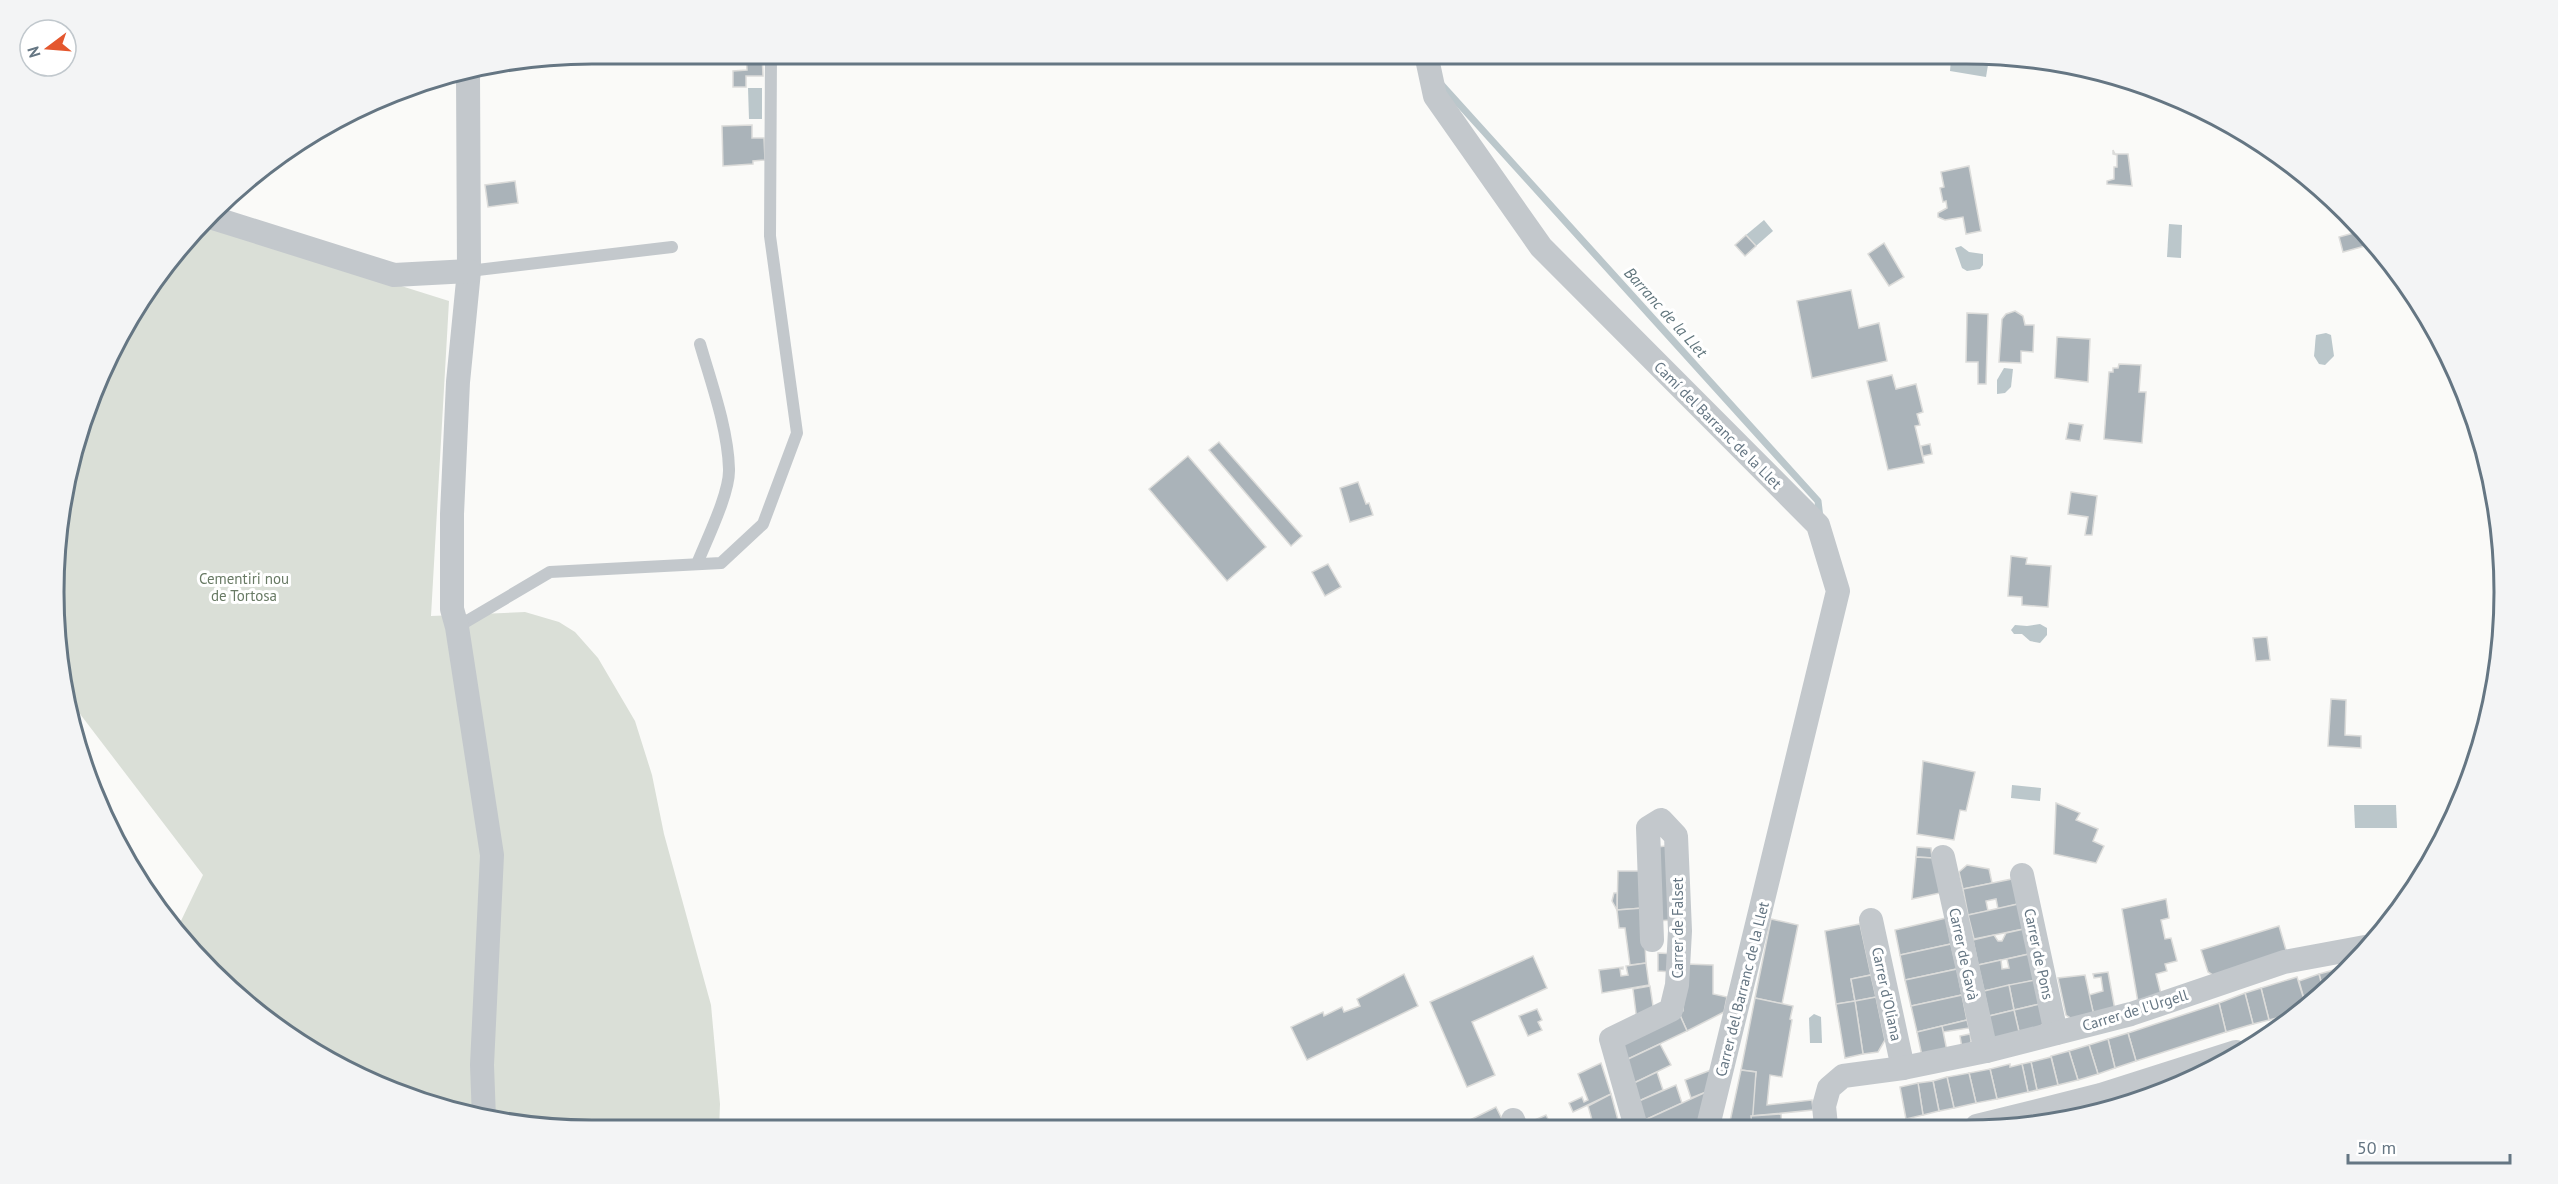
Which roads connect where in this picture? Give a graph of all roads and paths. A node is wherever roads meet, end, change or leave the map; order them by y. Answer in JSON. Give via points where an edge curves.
{"nodes":[{"id":1,"x":771,"y":64,"type":"edge"},
{"id":2,"x":1428,"y":64,"type":"edge"},
{"id":3,"x":468,"y":79,"type":"edge"},
{"id":4,"x":218,"y":220,"type":"edge"},
{"id":5,"x":672,"y":247,"type":"dead end"},
{"id":6,"x":469,"y":271,"type":"junction"},
{"id":7,"x":700,"y":344,"type":"dead end"},
{"id":8,"x":697,"y":564,"type":"junction"},
{"id":9,"x":457,"y":627,"type":"junction"},
{"id":10,"x":1776,"y":851,"type":"joint"},
{"id":11,"x":1943,"y":857,"type":"dead end"},
{"id":12,"x":2022,"y":875,"type":"dead end"},
{"id":13,"x":1871,"y":920,"type":"dead end"},
{"id":14,"x":1652,"y":940,"type":"dead end"},
{"id":15,"x":2354,"y":949,"type":"edge"},
{"id":16,"x":2056,"y":1033,"type":"junction"},
{"id":17,"x":1986,"y":1051,"type":"junction"},
{"id":18,"x":1903,"y":1068,"type":"junction"},
{"id":19,"x":2157,"y":1083,"type":"edge"},
{"id":20,"x":2103,"y":1101,"type":"edge"},
{"id":21,"x":484,"y":1108,"type":"edge"},
{"id":22,"x":2038,"y":1114,"type":"edge"},
{"id":23,"x":1634,"y":1120,"type":"edge"},
{"id":24,"x":1709,"y":1120,"type":"edge"},
{"id":25,"x":1825,"y":1120,"type":"edge"}],
"edges":[{"from":1,"to":8,"type":"lane","via":[[770,236],[797,433],[764,524],[721,563]]},
{"from":2,"to":10,"type":"street","name":"Camí del Barranc de la Llet","via":[[1435,96],[1541,247],[1818,525],[1838,591]]},
{"from":3,"to":6,"type":"street"},
{"from":4,"to":6,"type":"street","via":[[394,275]]},
{"from":5,"to":6,"type":"lane"},
{"from":6,"to":9,"type":"street","via":[[458,382],[452,514],[452,609]]},
{"from":7,"to":8,"type":"lane","via":[[719,411],[729,470]]},
{"from":8,"to":9,"type":"lane","via":[[550,572]]},
{"from":9,"to":21,"type":"street","via":[[492,855]]},
{"from":10,"to":24,"type":"street","name":"Carrer del Barranc de la Llet"},
{"from":11,"to":17,"type":"street","name":"Carrer de Gavà"},
{"from":12,"to":16,"type":"street","name":"Carrer de Pons"},
{"from":13,"to":18,"type":"street","name":"Carrer d'Oliana"},
{"from":14,"to":23,"type":"street","name":"Carrer de Falset","via":[[1648,828],[1661,820],[1676,836],[1680,931],[1675,993],[1671,1010],[1611,1039]]},
{"from":15,"to":16,"type":"street","name":"Carrer de l'Urgell","via":[[2284,962],[2131,1014]]},
{"from":16,"to":17,"type":"street","name":"Carrer de l'Urgell"},
{"from":17,"to":18,"type":"street","name":"Carrer de l'Urgell"},
{"from":18,"to":25,"type":"street","name":"Carrer de l'Urgell","via":[[1843,1076],[1829,1088]]},
{"from":19,"to":20,"type":"street"},
{"from":20,"to":22,"type":"street"}]}
